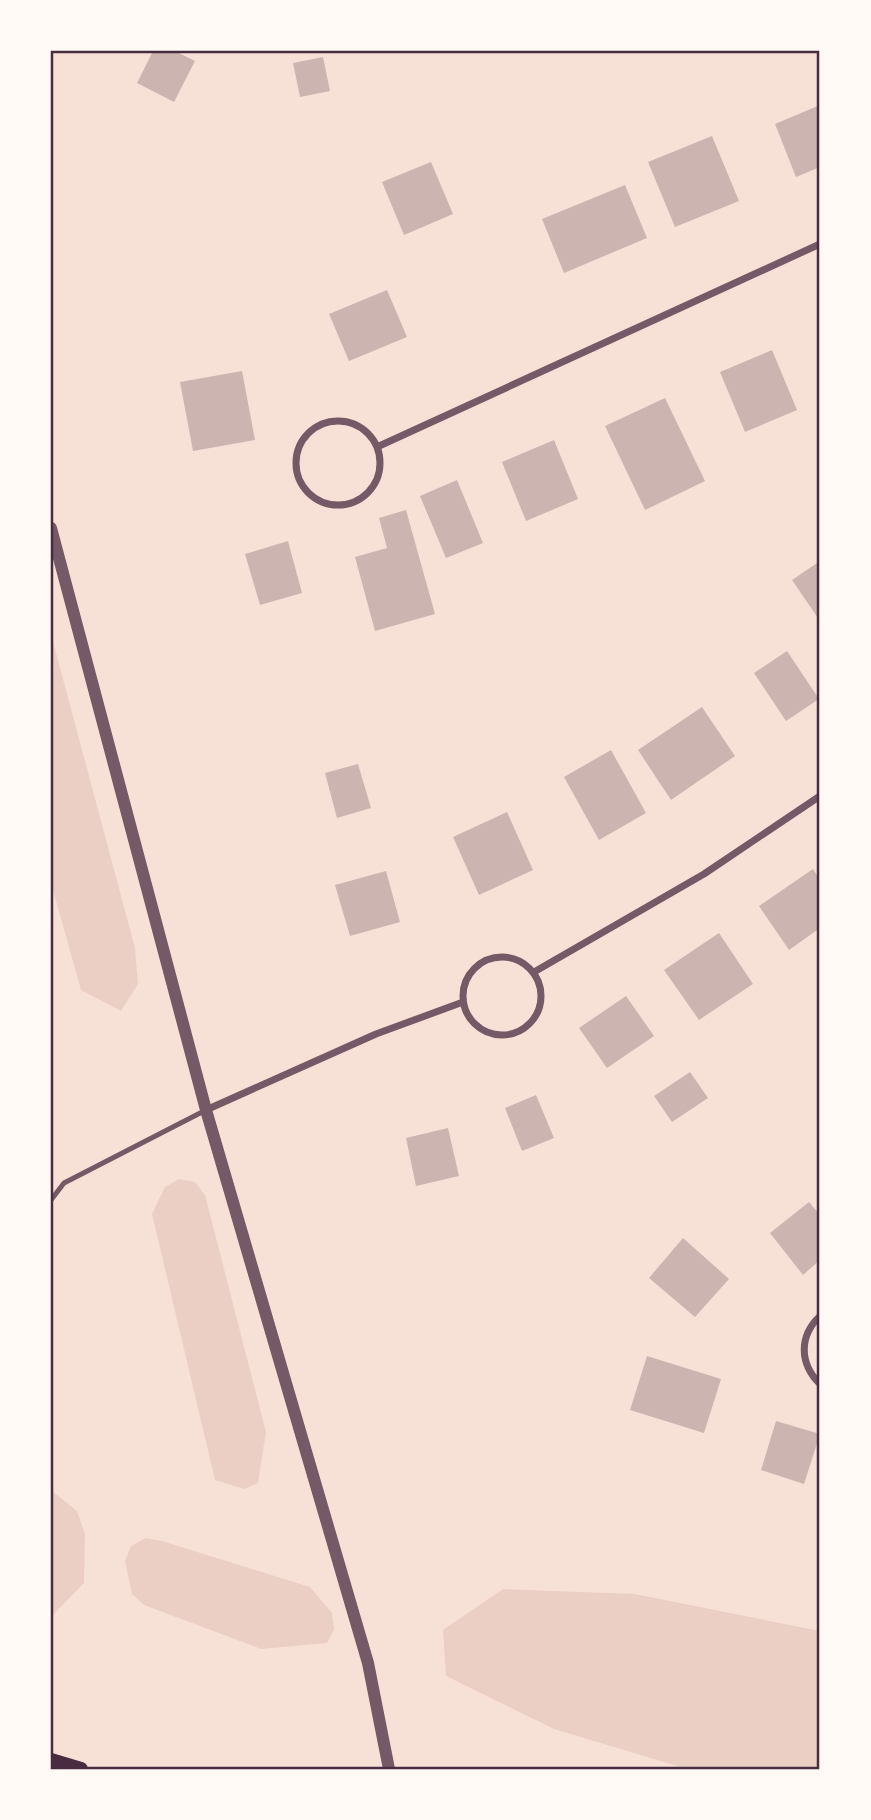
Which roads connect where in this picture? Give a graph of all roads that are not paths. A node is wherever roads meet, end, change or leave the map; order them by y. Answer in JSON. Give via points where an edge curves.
{"nodes":[{"id":1,"x":820,"y":244,"type":"edge"},
{"id":2,"x":377,"y":447,"type":"junction"},
{"id":3,"x":51,"y":528,"type":"edge"},
{"id":4,"x":820,"y":796,"type":"edge"},
{"id":5,"x":534,"y":972,"type":"junction"},
{"id":6,"x":463,"y":1002,"type":"junction"},
{"id":7,"x":206,"y":1110,"type":"junction"},
{"id":8,"x":51,"y":1200,"type":"edge"},
{"id":9,"x":820,"y":1316,"type":"edge"},
{"id":10,"x":820,"y":1384,"type":"edge"},
{"id":11,"x":51,"y":1760,"type":"edge"},
{"id":12,"x":81,"y":1769,"type":"edge"},
{"id":13,"x":389,"y":1769,"type":"edge"}],
"edges":[{"from":1,"to":2,"type":"street"},
{"from":2,"to":2,"type":"street","via":[[372,437],[354,424],[321,424],[299,447],[299,480],[322,502],[355,502],[377,479]]},
{"from":3,"to":7,"type":"street"},
{"from":4,"to":5,"type":"street","via":[[704,874]]},
{"from":5,"to":6,"type":"street","via":[[512,958],[486,960],[468,977]]},
{"from":5,"to":6,"type":"street","via":[[540,983],[540,1009],[524,1029],[512,1034],[486,1032],[467,1015]]},
{"from":6,"to":7,"type":"street","via":[[376,1034]]},
{"from":7,"to":8,"type":"lane","via":[[64,1184]]},
{"from":7,"to":13,"type":"street","via":[[368,1663]]},
{"from":9,"to":10,"type":"street","via":[[804,1345],[807,1367]]},
{"from":11,"to":12,"type":"main road"}]}
